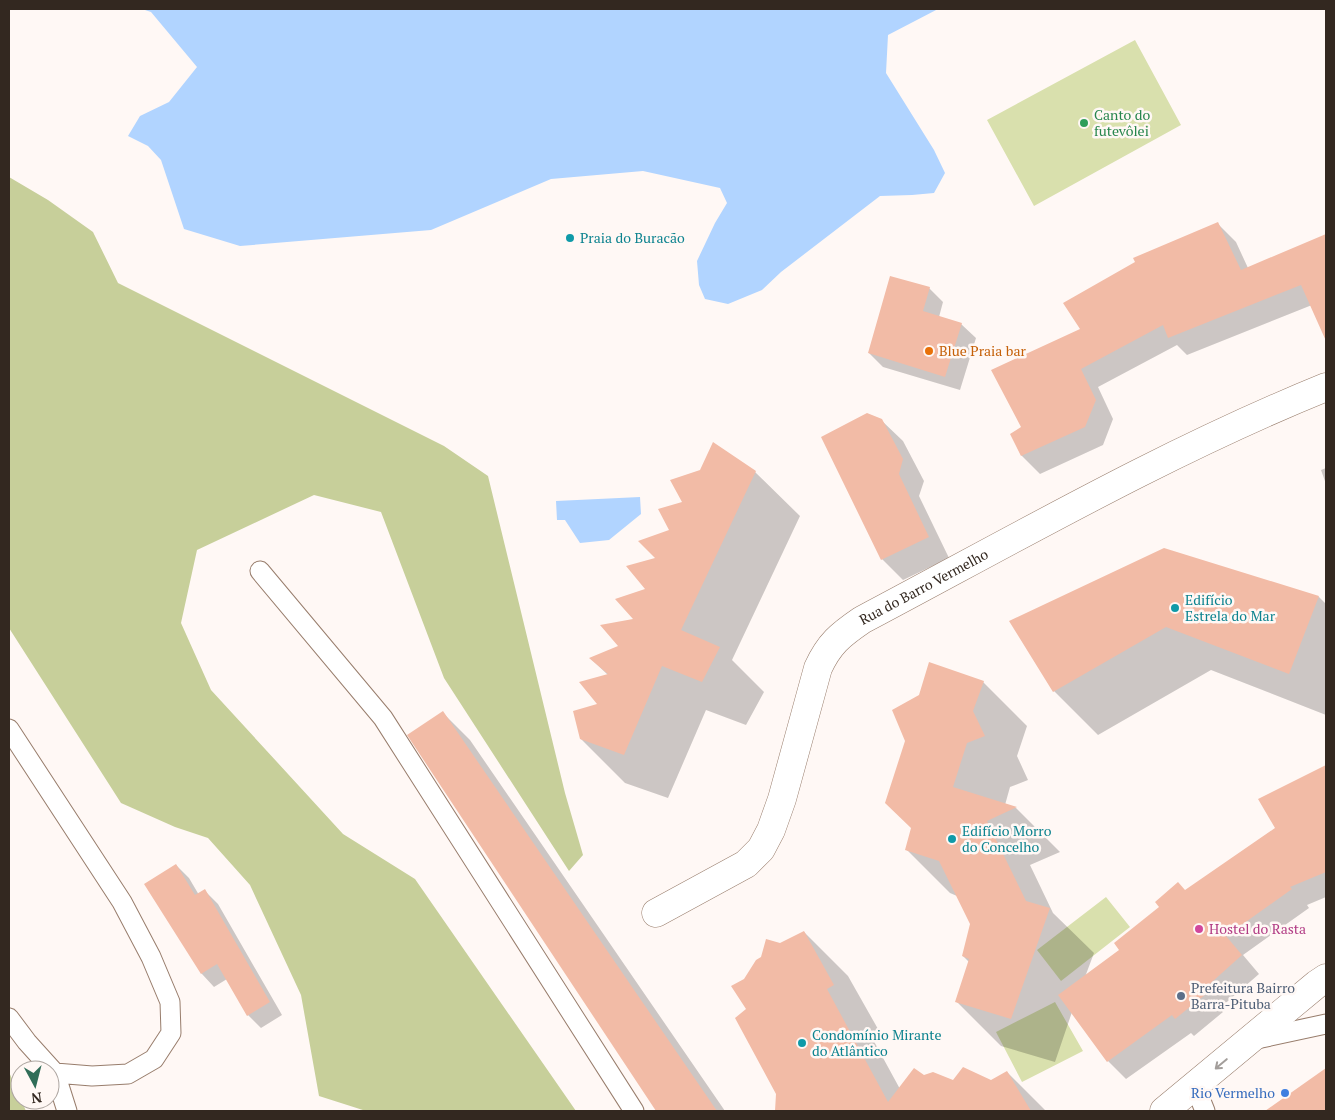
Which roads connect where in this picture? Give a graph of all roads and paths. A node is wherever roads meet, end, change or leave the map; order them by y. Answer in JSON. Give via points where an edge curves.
{"nodes":[{"id":1,"x":1326,"y":387,"type":"edge"},
{"id":2,"x":260,"y":571,"type":"dead end"},
{"id":3,"x":9,"y":729,"type":"edge"},
{"id":4,"x":656,"y":913,"type":"dead end"},
{"id":5,"x":1326,"y":978,"type":"edge"},
{"id":6,"x":9,"y":1018,"type":"edge"},
{"id":7,"x":1326,"y":1024,"type":"edge"},
{"id":8,"x":1249,"y":1041,"type":"junction"},
{"id":9,"x":43,"y":1060,"type":"edge"},
{"id":10,"x":60,"y":1073,"type":"edge"},
{"id":11,"x":1195,"y":1086,"type":"junction"},
{"id":12,"x":60,"y":1089,"type":"edge"},
{"id":13,"x":67,"y":1111,"type":"edge"},
{"id":14,"x":634,"y":1111,"type":"edge"},
{"id":15,"x":1164,"y":1111,"type":"edge"},
{"id":16,"x":1205,"y":1111,"type":"edge"}],
"edges":[{"from":1,"to":4,"type":"street","name":"Rua do Barro Vermelho","via":[[1168,457],[862,620],[842,634],[826,652],[818,668],[782,799],[761,850],[746,864]]},
{"from":2,"to":14,"type":"lane","via":[[383,718]]},
{"from":3,"to":10,"type":"lane","via":[[122,902],[170,1002],[171,1032],[154,1059],[128,1074]]},
{"from":5,"to":8,"type":"street"},
{"from":6,"to":9,"type":"lane"},
{"from":7,"to":8,"type":"lane"},
{"from":8,"to":11,"type":"street","one_way":true},
{"from":11,"to":15,"type":"street"},
{"from":11,"to":16,"type":"lane"},
{"from":12,"to":13,"type":"lane"}]}
